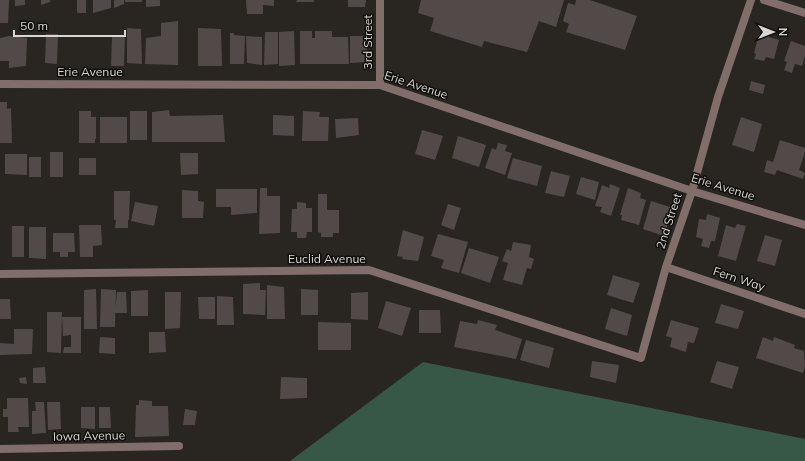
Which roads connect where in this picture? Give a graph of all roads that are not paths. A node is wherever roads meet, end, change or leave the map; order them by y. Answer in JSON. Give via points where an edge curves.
{"nodes":[{"id":1,"x":380,"y":0,"type":"edge"},
{"id":2,"x":751,"y":0,"type":"edge"},
{"id":3,"x":764,"y":0,"type":"edge"},
{"id":4,"x":805,"y":13,"type":"edge"},
{"id":5,"x":0,"y":84,"type":"edge"},
{"id":6,"x":380,"y":85,"type":"junction"},
{"id":7,"x":692,"y":190,"type":"junction"},
{"id":8,"x":805,"y":225,"type":"edge"},
{"id":9,"x":666,"y":268,"type":"junction"},
{"id":10,"x":0,"y":274,"type":"edge"},
{"id":11,"x":805,"y":314,"type":"edge"},
{"id":12,"x":641,"y":358,"type":"joint"},
{"id":13,"x":179,"y":446,"type":"dead end"},
{"id":14,"x":0,"y":449,"type":"edge"}],
"edges":[{"from":1,"to":6,"type":"street","name":"3rd Street"},
{"from":2,"to":7,"type":"street","name":"2nd Street","via":[[718,97]]},
{"from":3,"to":4,"type":"street"},
{"from":5,"to":6,"type":"street","name":"Erie Avenue"},
{"from":6,"to":7,"type":"street","name":"Erie Avenue"},
{"from":7,"to":8,"type":"street","name":"Erie Avenue"},
{"from":7,"to":9,"type":"street","name":"2nd Street"},
{"from":9,"to":11,"type":"street","name":"Fern Way"},
{"from":9,"to":12,"type":"street","name":"2nd Street"},
{"from":10,"to":12,"type":"street","name":"Euclid Avenue","via":[[369,270]]},
{"from":13,"to":14,"type":"street","name":"Iowa Avenue"}]}
